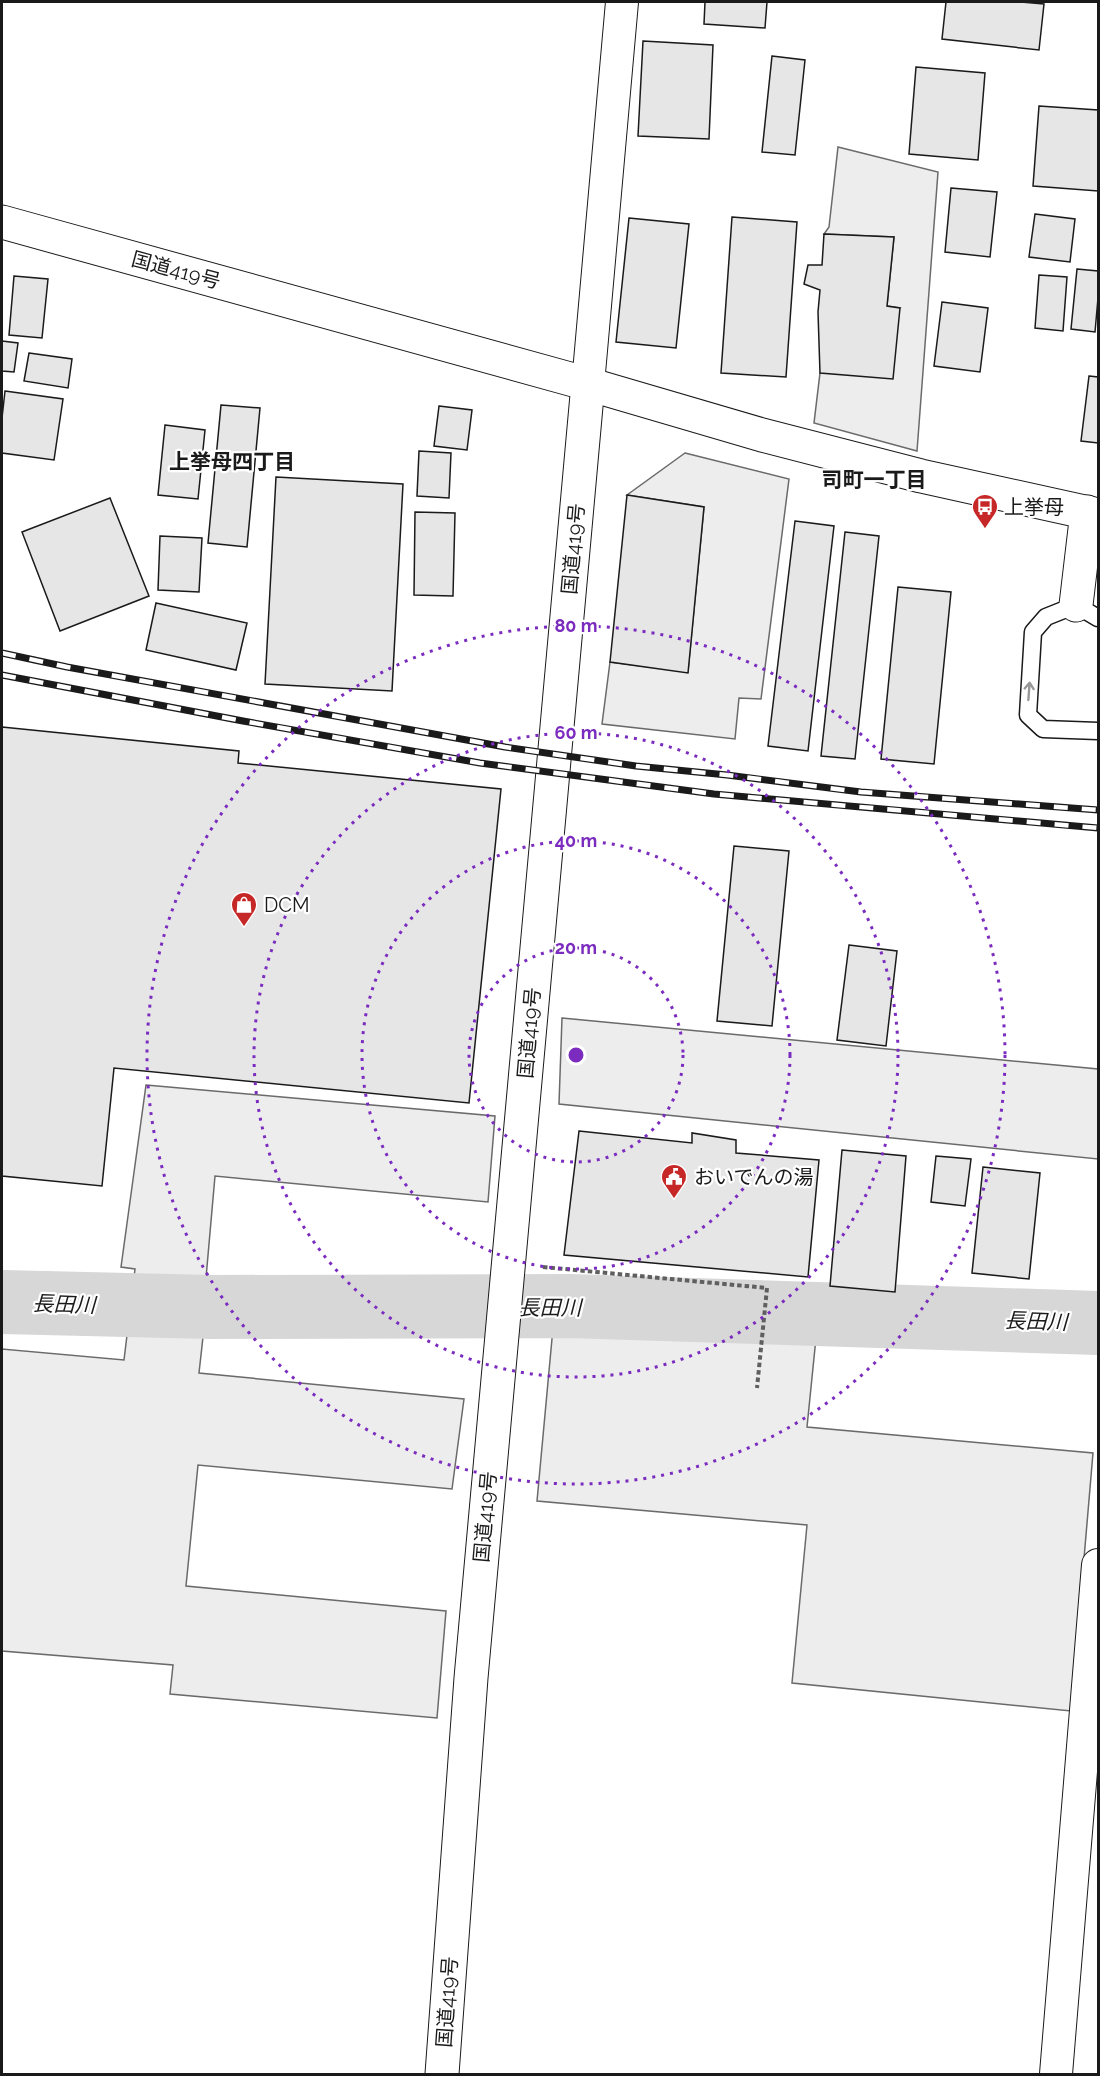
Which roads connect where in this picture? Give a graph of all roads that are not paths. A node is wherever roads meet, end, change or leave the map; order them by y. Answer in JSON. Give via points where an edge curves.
{"nodes":[{"id":1,"x":622,"y":2,"type":"edge"},
{"id":2,"x":2,"y":222,"type":"edge"},
{"id":3,"x":588,"y":384,"type":"junction"},
{"id":4,"x":1093,"y":513,"type":"edge"},
{"id":5,"x":1087,"y":611,"type":"edge"},
{"id":6,"x":1098,"y":731,"type":"edge"},
{"id":7,"x":1098,"y":1565,"type":"edge"},
{"id":8,"x":442,"y":2074,"type":"edge"},
{"id":9,"x":1056,"y":2074,"type":"edge"}],
"edges":[{"from":1,"to":3,"type":"street"},
{"from":2,"to":3,"type":"main road","name":"国道419号"},
{"from":3,"to":4,"type":"main road","via":[[910,473]]},
{"from":3,"to":8,"type":"main road","name":"国道419号","via":[[471,1678]]},
{"from":4,"to":5,"type":"main road"},
{"from":6,"to":5,"type":"lane","one_way":true,"via":[[1043,729],[1028,716],[1033,632],[1046,617]]},
{"from":7,"to":9,"type":"street"}]}
